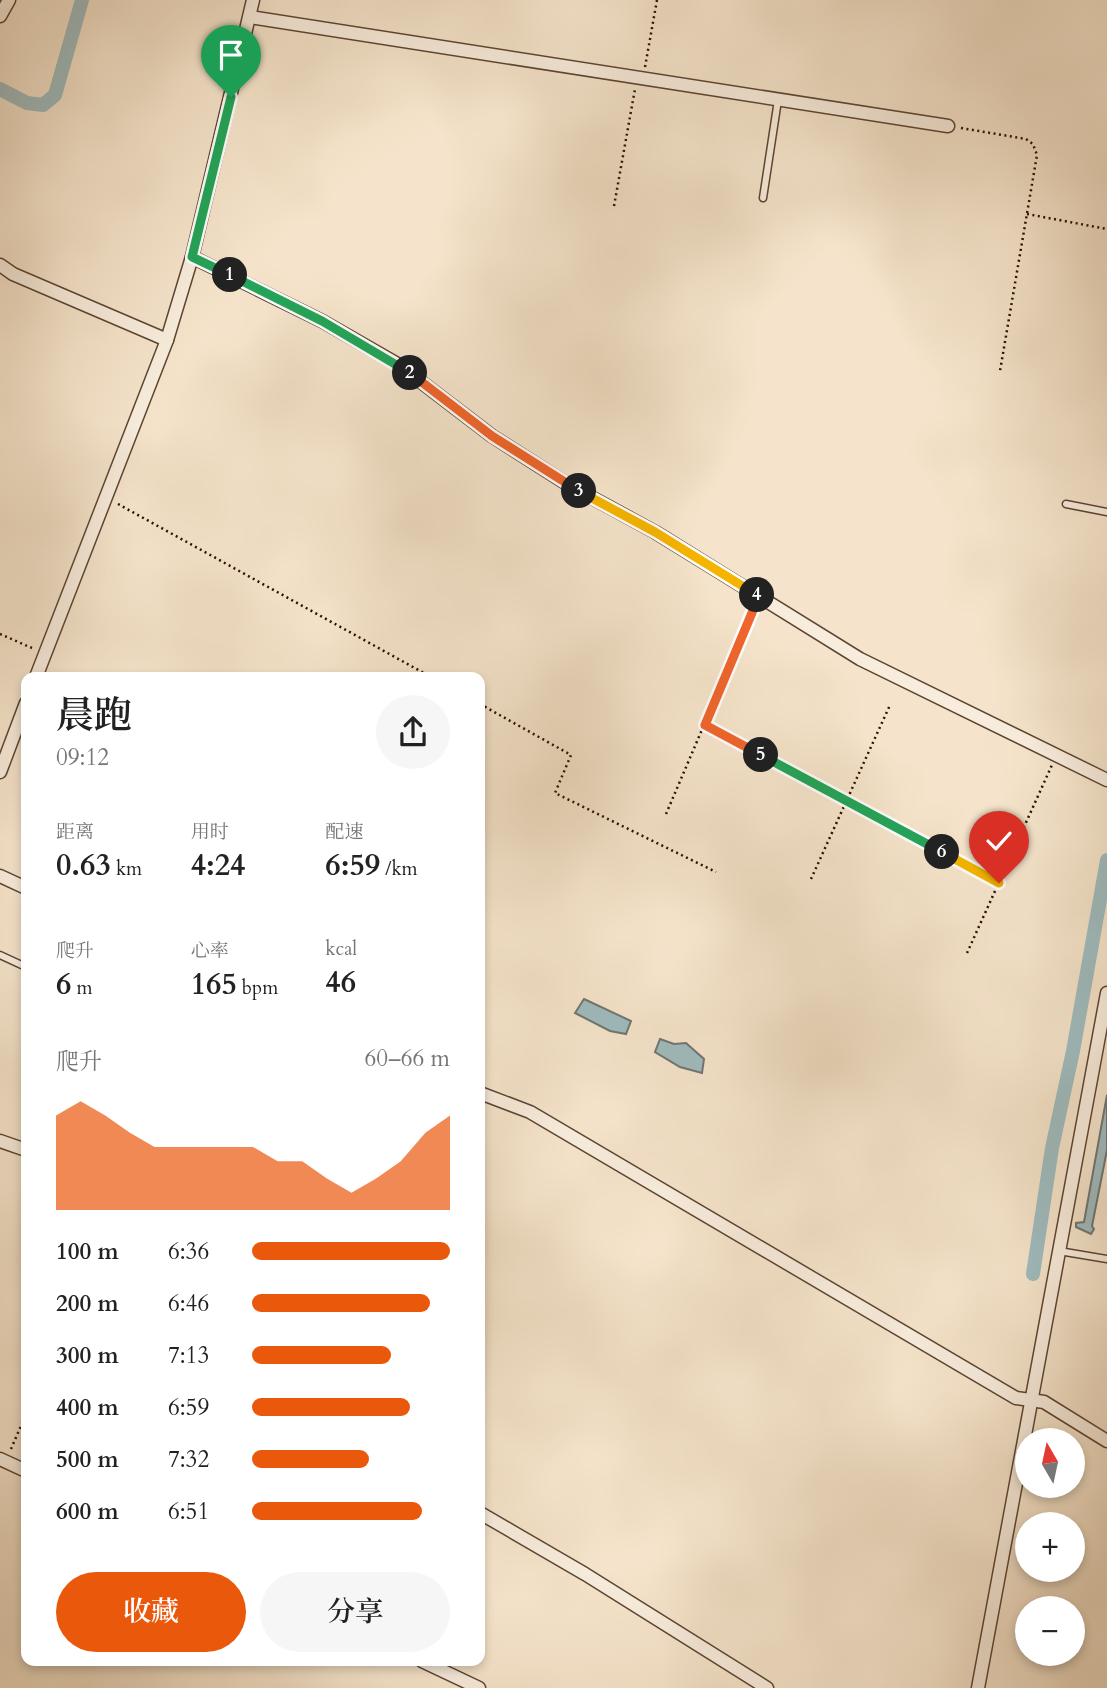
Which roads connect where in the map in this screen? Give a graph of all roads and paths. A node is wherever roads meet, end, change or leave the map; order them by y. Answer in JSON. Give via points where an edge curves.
{"nodes":[{"id":1,"x":9,"y":0,"type":"edge"},
{"id":2,"x":253,"y":0,"type":"edge"},
{"id":3,"x":657,"y":0,"type":"edge"},
{"id":4,"x":0,"y":16,"type":"edge"},
{"id":5,"x":250,"y":17,"type":"junction"},
{"id":6,"x":640,"y":78,"type":"junction"},
{"id":7,"x":778,"y":100,"type":"junction"},
{"id":8,"x":948,"y":126,"type":"joint"},
{"id":9,"x":763,"y":198,"type":"dead end"},
{"id":10,"x":614,"y":206,"type":"dead end"},
{"id":11,"x":1027,"y":214,"type":"junction"},
{"id":12,"x":1107,"y":229,"type":"edge"},
{"id":13,"x":192,"y":257,"type":"junction"},
{"id":14,"x":0,"y":265,"type":"edge"},
{"id":15,"x":167,"y":340,"type":"junction"},
{"id":16,"x":1000,"y":371,"type":"dead end"},
{"id":17,"x":105,"y":497,"type":"junction"},
{"id":18,"x":1066,"y":504,"type":"dead end"},
{"id":19,"x":1107,"y":512,"type":"edge"},
{"id":20,"x":759,"y":596,"type":"junction"},
{"id":21,"x":0,"y":634,"type":"edge"},
{"id":22,"x":45,"y":654,"type":"junction"},
{"id":23,"x":38,"y":672,"type":"edge"},
{"id":24,"x":422,"y":672,"type":"edge"},
{"id":25,"x":890,"y":705,"type":"dead end"},
{"id":26,"x":485,"y":707,"type":"edge"},
{"id":27,"x":21,"y":716,"type":"edge"},
{"id":28,"x":705,"y":725,"type":"junction"},
{"id":29,"x":1057,"y":755,"type":"junction"},
{"id":30,"x":0,"y":772,"type":"edge"},
{"id":31,"x":1107,"y":780,"type":"edge"},
{"id":32,"x":848,"y":802,"type":"junction"},
{"id":33,"x":666,"y":814,"type":"dead end"},
{"id":34,"x":716,"y":872,"type":"dead end"},
{"id":35,"x":0,"y":876,"type":"edge"},
{"id":36,"x":811,"y":879,"type":"dead end"},
{"id":37,"x":999,"y":883,"type":"junction"},
{"id":38,"x":21,"y":886,"type":"edge"},
{"id":39,"x":967,"y":953,"type":"dead end"},
{"id":40,"x":0,"y":955,"type":"edge"},
{"id":41,"x":21,"y":965,"type":"edge"},
{"id":42,"x":1107,"y":993,"type":"edge"},
{"id":43,"x":485,"y":1095,"type":"edge"},
{"id":44,"x":0,"y":1141,"type":"edge"},
{"id":45,"x":21,"y":1148,"type":"edge"},
{"id":46,"x":1059,"y":1251,"type":"junction"},
{"id":47,"x":1107,"y":1259,"type":"edge"},
{"id":48,"x":1032,"y":1400,"type":"junction"},
{"id":49,"x":21,"y":1424,"type":"edge"},
{"id":50,"x":1107,"y":1441,"type":"edge"},
{"id":51,"x":3,"y":1460,"type":"edge"},
{"id":52,"x":21,"y":1469,"type":"edge"},
{"id":53,"x":485,"y":1516,"type":"edge"},
{"id":54,"x":433,"y":1666,"type":"edge"},
{"id":55,"x":479,"y":1688,"type":"edge"},
{"id":56,"x":767,"y":1688,"type":"edge"},
{"id":57,"x":978,"y":1688,"type":"edge"}],
"edges":[{"from":1,"to":4,"type":"street"},
{"from":2,"to":5,"type":"street"},
{"from":3,"to":6,"type":"path"},
{"from":5,"to":6,"type":"street"},
{"from":5,"to":13,"type":"street"},
{"from":6,"to":7,"type":"street"},
{"from":6,"to":10,"type":"path"},
{"from":7,"to":8,"type":"street"},
{"from":7,"to":9,"type":"lane"},
{"from":8,"to":11,"type":"path","via":[[1033,144],[1037,155]]},
{"from":11,"to":12,"type":"path"},
{"from":11,"to":16,"type":"path"},
{"from":13,"to":15,"type":"street"},
{"from":13,"to":20,"type":"street","via":[[399,365],[492,436],[566,484]]},
{"from":14,"to":15,"type":"street"},
{"from":15,"to":17,"type":"street"},
{"from":17,"to":22,"type":"street"},
{"from":17,"to":24,"type":"path"},
{"from":18,"to":19,"type":"lane"},
{"from":20,"to":28,"type":"path"},
{"from":20,"to":29,"type":"street","via":[[860,659]]},
{"from":21,"to":22,"type":"path"},
{"from":22,"to":23,"type":"street"},
{"from":25,"to":32,"type":"path"},
{"from":26,"to":34,"type":"path","via":[[571,755],[555,793]]},
{"from":27,"to":30,"type":"street"},
{"from":28,"to":32,"type":"path"},
{"from":28,"to":33,"type":"path"},
{"from":29,"to":31,"type":"street"},
{"from":29,"to":37,"type":"path"},
{"from":32,"to":36,"type":"path"},
{"from":32,"to":37,"type":"path"},
{"from":35,"to":38,"type":"street"},
{"from":37,"to":39,"type":"path"},
{"from":40,"to":41,"type":"lane"},
{"from":42,"to":46,"type":"street"},
{"from":43,"to":48,"type":"street","via":[[530,1112],[1016,1398]]},
{"from":44,"to":45,"type":"street"},
{"from":46,"to":47,"type":"lane"},
{"from":46,"to":48,"type":"street"},
{"from":48,"to":50,"type":"street","via":[[1044,1402]]},
{"from":48,"to":57,"type":"street"},
{"from":49,"to":51,"type":"path"},
{"from":51,"to":52,"type":"street"},
{"from":53,"to":56,"type":"street"},
{"from":54,"to":55,"type":"street"}]}
